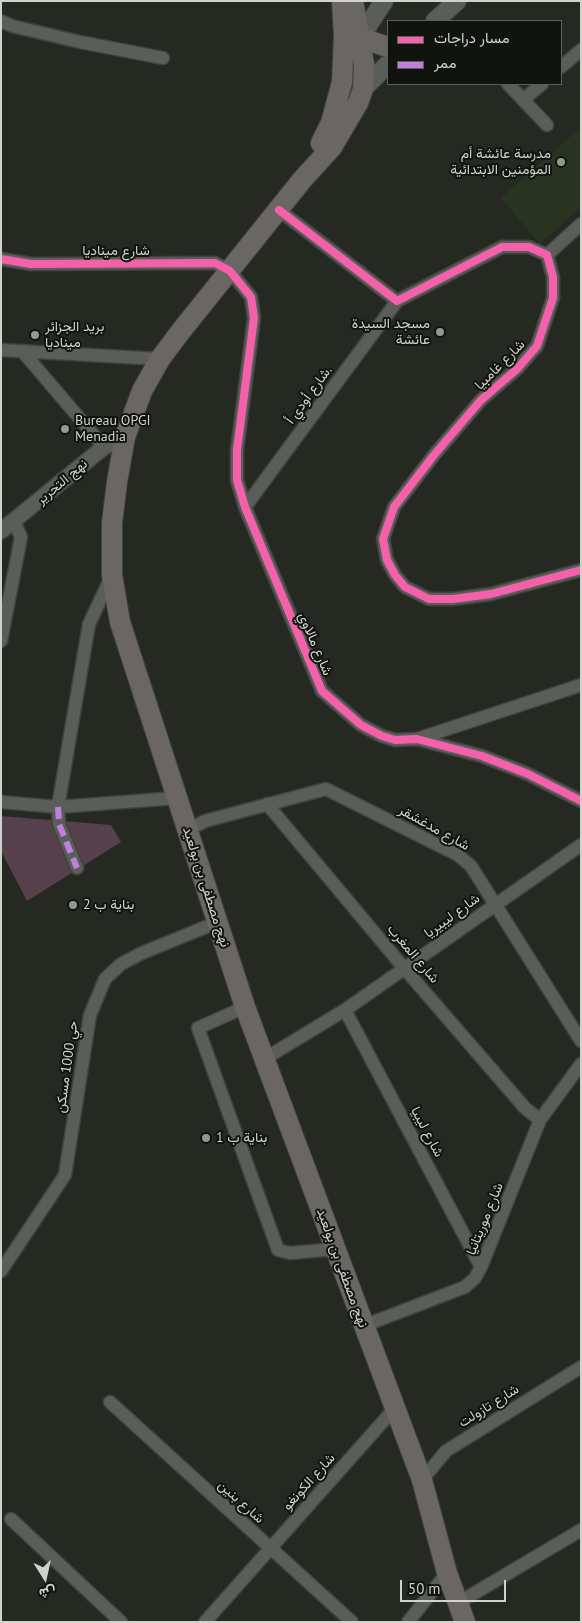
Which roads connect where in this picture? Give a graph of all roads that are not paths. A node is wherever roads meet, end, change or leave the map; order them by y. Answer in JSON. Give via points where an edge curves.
{"nodes":[{"id":1,"x":342,"y":1,"type":"edge"},
{"id":2,"x":353,"y":1,"type":"edge"},
{"id":3,"x":384,"y":1,"type":"edge"},
{"id":4,"x":457,"y":1,"type":"edge"},
{"id":5,"x":441,"y":19,"type":"edge"},
{"id":6,"x":1,"y":21,"type":"edge"},
{"id":7,"x":361,"y":38,"type":"junction"},
{"id":8,"x":387,"y":47,"type":"edge"},
{"id":9,"x":581,"y":50,"type":"edge"},
{"id":10,"x":162,"y":58,"type":"dead end"},
{"id":11,"x":344,"y":60,"type":"junction"},
{"id":12,"x":387,"y":65,"type":"edge"},
{"id":13,"x":562,"y":67,"type":"edge"},
{"id":14,"x":509,"y":85,"type":"edge"},
{"id":15,"x":541,"y":85,"type":"edge"},
{"id":16,"x":362,"y":89,"type":"junction"},
{"id":17,"x":524,"y":99,"type":"junction"},
{"id":18,"x":547,"y":125,"type":"dead end"},
{"id":19,"x":302,"y":180,"type":"junction"},
{"id":20,"x":279,"y":210,"type":"junction"},
{"id":21,"x":581,"y":224,"type":"edge"},
{"id":22,"x":546,"y":255,"type":"junction"},
{"id":23,"x":1,"y":259,"type":"edge"},
{"id":24,"x":230,"y":271,"type":"junction"},
{"id":25,"x":397,"y":301,"type":"junction"},
{"id":26,"x":1,"y":350,"type":"edge"},
{"id":27,"x":23,"y":352,"type":"junction"},
{"id":28,"x":160,"y":360,"type":"junction"},
{"id":29,"x":125,"y":437,"type":"junction"},
{"id":30,"x":104,"y":447,"type":"junction"},
{"id":31,"x":245,"y":507,"type":"junction"},
{"id":32,"x":14,"y":521,"type":"junction"},
{"id":33,"x":1,"y":531,"type":"edge"},
{"id":34,"x":581,"y":570,"type":"edge"},
{"id":35,"x":112,"y":575,"type":"junction"},
{"id":36,"x":1,"y":641,"type":"edge"},
{"id":37,"x":581,"y":685,"type":"edge"},
{"id":38,"x":417,"y":739,"type":"junction"},
{"id":39,"x":176,"y":798,"type":"junction"},
{"id":40,"x":581,"y":801,"type":"edge"},
{"id":41,"x":1,"y":802,"type":"edge"},
{"id":42,"x":267,"y":804,"type":"junction"},
{"id":43,"x":58,"y":806,"type":"junction"},
{"id":44,"x":188,"y":830,"type":"junction"},
{"id":45,"x":581,"y":845,"type":"edge"},
{"id":46,"x":77,"y":868,"type":"dead end"},
{"id":47,"x":494,"y":903,"type":"junction"},
{"id":48,"x":218,"y":922,"type":"junction"},
{"id":49,"x":404,"y":968,"type":"junction"},
{"id":50,"x":245,"y":1007,"type":"junction"},
{"id":51,"x":345,"y":1010,"type":"junction"},
{"id":52,"x":581,"y":1041,"type":"edge"},
{"id":53,"x":264,"y":1059,"type":"junction"},
{"id":54,"x":581,"y":1064,"type":"edge"},
{"id":55,"x":540,"y":1120,"type":"junction"},
{"id":56,"x":336,"y":1249,"type":"junction"},
{"id":57,"x":481,"y":1267,"type":"junction"},
{"id":58,"x":1,"y":1271,"type":"edge"},
{"id":59,"x":363,"y":1326,"type":"junction"},
{"id":60,"x":581,"y":1367,"type":"edge"},
{"id":61,"x":110,"y":1402,"type":"dead end"},
{"id":62,"x":395,"y":1408,"type":"junction"},
{"id":63,"x":422,"y":1480,"type":"junction"},
{"id":64,"x":11,"y":1519,"type":"dead end"},
{"id":65,"x":581,"y":1530,"type":"edge"},
{"id":66,"x":270,"y":1549,"type":"junction"},
{"id":67,"x":447,"y":1573,"type":"junction"},
{"id":68,"x":458,"y":1603,"type":"junction"},
{"id":69,"x":121,"y":1622,"type":"edge"},
{"id":70,"x":205,"y":1622,"type":"edge"},
{"id":71,"x":352,"y":1622,"type":"edge"},
{"id":72,"x":408,"y":1622,"type":"edge"},
{"id":73,"x":465,"y":1622,"type":"edge"}],
"edges":[{"from":1,"to":11,"type":"main road","name":"نهج مصطفى بن بولعيد"},
{"from":2,"to":7,"type":"main road","name":"نهج مصطفى بن بولعيد"},
{"from":3,"to":7,"type":"main road"},
{"from":4,"to":5,"type":"main road"},
{"from":6,"to":10,"type":"street","via":[[80,42]]},
{"from":7,"to":8,"type":"main road"},
{"from":7,"to":11,"type":"main road"},
{"from":7,"to":16,"type":"main road","name":"نهج مصطفى بن بولعيد"},
{"from":9,"to":13,"type":"street"},
{"from":11,"to":19,"type":"main road","name":"نهج مصطفى بن بولعيد","via":[[341,89],[331,123]]},
{"from":12,"to":16,"type":"main road"},
{"from":14,"to":17,"type":"street"},
{"from":15,"to":17,"type":"street"},
{"from":16,"to":19,"type":"main road","name":"نهج مصطفى بن بولعيد","via":[[358,103],[332,147]]},
{"from":17,"to":18,"type":"street"},
{"from":19,"to":20,"type":"main road","name":"نهج مصطفى بن بولعيد"},
{"from":20,"to":24,"type":"main road","name":"نهج مصطفى بن بولعيد"},
{"from":20,"to":25,"type":"street"},
{"from":21,"to":22,"type":"street"},
{"from":22,"to":25,"type":"street","via":[[529,247],[502,247]]},
{"from":22,"to":34,"type":"street","name":"شارع غامبيا","via":[[553,277],[553,298],[537,346],[481,400],[434,455],[394,507],[383,539],[387,560],[395,575],[405,588],[428,599],[491,594]]},
{"from":23,"to":24,"type":"street","name":"شارع ميناديا","via":[[31,264],[215,263]]},
{"from":24,"to":28,"type":"main road","name":"نهج مصطفى بن بولعيد"},
{"from":24,"to":31,"type":"street","name":"شارع مالاوي","via":[[250,297],[254,318],[237,450],[238,480]]},
{"from":25,"to":31,"type":"street","name":"شارع أودي أ."},
{"from":26,"to":27,"type":"street"},
{"from":27,"to":28,"type":"street"},
{"from":27,"to":30,"type":"street"},
{"from":28,"to":29,"type":"main road","name":"نهج مصطفى بن بولعيد","via":[[142,391]]},
{"from":29,"to":30,"type":"street","name":"نهج التحرير"},
{"from":29,"to":35,"type":"main road","name":"نهج مصطفى بن بولعيد","via":[[112,523]]},
{"from":30,"to":32,"type":"street","name":"نهج التحرير"},
{"from":31,"to":38,"type":"street","name":"شارع مالاوي","via":[[322,691],[361,725],[382,736],[395,740]]},
{"from":32,"to":33,"type":"street","name":"نهج التحرير"},
{"from":32,"to":36,"type":"street","via":[[21,537]]},
{"from":35,"to":39,"type":"main road","name":"نهج مصطفى بن بولعيد","via":[[120,622]]},
{"from":35,"to":43,"type":"street","via":[[89,624]]},
{"from":37,"to":38,"type":"street"},
{"from":38,"to":40,"type":"street","name":"شارع مالاوي","via":[[482,756],[528,774]]},
{"from":39,"to":43,"type":"street"},
{"from":39,"to":44,"type":"main road","name":"نهج مصطفى بن بولعيد"},
{"from":41,"to":43,"type":"street"},
{"from":42,"to":44,"type":"street","name":"شارع مدغشقر","via":[[205,821]]},
{"from":42,"to":47,"type":"street","name":"شارع مدغشقر","via":[[326,789],[458,855],[471,866]]},
{"from":42,"to":49,"type":"street","name":"شارع المغرب"},
{"from":43,"to":46,"type":"street","via":[[59,824]]},
{"from":44,"to":48,"type":"main road","name":"نهج مصطفى بن بولعيد"},
{"from":45,"to":47,"type":"street","name":"شارع ليبيريا"},
{"from":47,"to":49,"type":"street","name":"شارع ليبيريا"},
{"from":47,"to":52,"type":"street","name":"شارع مدغشقر"},
{"from":48,"to":50,"type":"main road","name":"نهج مصطفى بن بولعيد"},
{"from":48,"to":58,"type":"street","name":"حي 1000 مسكن","via":[[142,953],[121,964],[105,979],[90,1014],[65,1175]]},
{"from":49,"to":51,"type":"street","name":"شارع ليبيريا"},
{"from":49,"to":55,"type":"street","name":"شارع المغرب","via":[[525,1108]]},
{"from":50,"to":53,"type":"main road","name":"نهج مصطفى بن بولعيد"},
{"from":50,"to":56,"type":"street","via":[[198,1028],[278,1250],[290,1253]]},
{"from":51,"to":53,"type":"street","name":"شارع ليبيريا"},
{"from":51,"to":57,"type":"street","name":"شارع ليبيا"},
{"from":53,"to":56,"type":"main road","name":"نهج مصطفى بن بولعيد"},
{"from":54,"to":55,"type":"street","name":"شارع موريتانيا"},
{"from":55,"to":57,"type":"street","name":"شارع موريتانيا"},
{"from":56,"to":59,"type":"main road","name":"نهج مصطفى بن بولعيد"},
{"from":57,"to":59,"type":"street","name":"شارع موريتانيا","via":[[465,1288]]},
{"from":59,"to":62,"type":"main road","name":"نهج مصطفى بن بولعيد"},
{"from":60,"to":63,"type":"street","name":"شارع تازولت","via":[[446,1451]]},
{"from":61,"to":66,"type":"street","name":"شارع بنين"},
{"from":62,"to":63,"type":"main road","name":"نهج مصطفى بن بولعيد"},
{"from":62,"to":66,"type":"street","name":"شارع الكونغو"},
{"from":63,"to":67,"type":"main road","name":"نهج مصطفى بن بولعيد"},
{"from":64,"to":69,"type":"street"},
{"from":65,"to":68,"type":"street"},
{"from":66,"to":70,"type":"street","name":"شارع الكونغو"},
{"from":66,"to":71,"type":"street","name":"شارع بنين"},
{"from":67,"to":68,"type":"main road","name":"نهج مصطفى بن بولعيد"},
{"from":67,"to":72,"type":"street"},
{"from":68,"to":73,"type":"main road","name":"نهج مصطفى بن بولعيد"}]}
